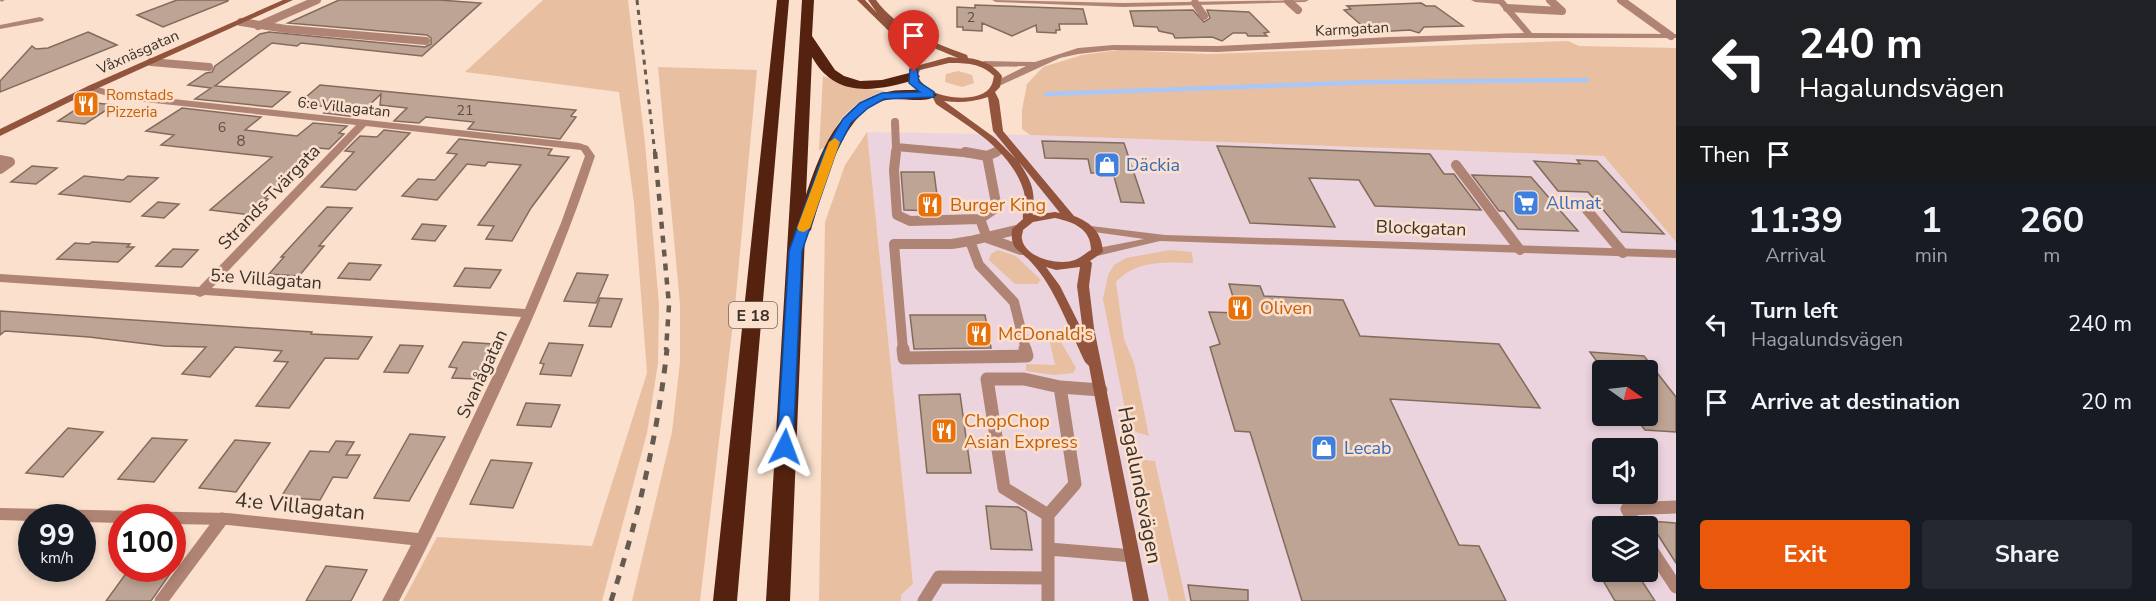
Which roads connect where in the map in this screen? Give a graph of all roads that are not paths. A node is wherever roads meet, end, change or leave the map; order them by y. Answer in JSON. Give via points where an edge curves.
{"nodes":[{"id":1,"x":289,"y":0,"type":"edge"},
{"id":2,"x":317,"y":0,"type":"edge"},
{"id":3,"x":783,"y":0,"type":"edge"},
{"id":4,"x":808,"y":0,"type":"edge"},
{"id":5,"x":861,"y":0,"type":"edge"},
{"id":6,"x":872,"y":0,"type":"edge"},
{"id":7,"x":996,"y":0,"type":"edge"},
{"id":8,"x":1305,"y":0,"type":"edge"},
{"id":9,"x":1475,"y":0,"type":"edge"},
{"id":10,"x":1550,"y":0,"type":"edge"},
{"id":11,"x":1621,"y":0,"type":"edge"},
{"id":12,"x":1288,"y":1,"type":"edge"},
{"id":13,"x":1195,"y":3,"type":"junction"},
{"id":14,"x":1503,"y":3,"type":"edge"},
{"id":15,"x":1298,"y":10,"type":"dead end"},
{"id":16,"x":1204,"y":16,"type":"dead end"},
{"id":17,"x":40,"y":19,"type":"dead end"},
{"id":18,"x":241,"y":22,"type":"junction"},
{"id":19,"x":258,"y":26,"type":"junction"},
{"id":20,"x":0,"y":27,"type":"edge"},
{"id":21,"x":1529,"y":34,"type":"junction"},
{"id":22,"x":1673,"y":36,"type":"edge"},
{"id":23,"x":807,"y":37,"type":"junction"},
{"id":24,"x":426,"y":41,"type":"dead end"},
{"id":25,"x":151,"y":62,"type":"junction"},
{"id":26,"x":980,"y":63,"type":"junction"},
{"id":27,"x":1036,"y":63,"type":"junction"},
{"id":28,"x":209,"y":67,"type":"dead end"},
{"id":29,"x":915,"y":72,"type":"junction"},
{"id":30,"x":999,"y":83,"type":"junction"},
{"id":31,"x":91,"y":88,"type":"junction"},
{"id":32,"x":991,"y":93,"type":"junction"},
{"id":33,"x":934,"y":96,"type":"junction"},
{"id":34,"x":895,"y":122,"type":"dead end"},
{"id":35,"x":362,"y":124,"type":"junction"},
{"id":36,"x":0,"y":133,"type":"edge"},
{"id":37,"x":896,"y":147,"type":"junction"},
{"id":38,"x":1001,"y":150,"type":"junction"},
{"id":39,"x":590,"y":156,"type":"joint"},
{"id":40,"x":987,"y":156,"type":"junction"},
{"id":41,"x":0,"y":160,"type":"edge"},
{"id":42,"x":1456,"y":165,"type":"dead end"},
{"id":43,"x":0,"y":169,"type":"edge"},
{"id":44,"x":1582,"y":204,"type":"dead end"},
{"id":45,"x":1070,"y":218,"type":"junction"},
{"id":46,"x":980,"y":219,"type":"junction"},
{"id":47,"x":1028,"y":219,"type":"junction"},
{"id":48,"x":1090,"y":229,"type":"junction"},
{"id":49,"x":1016,"y":230,"type":"junction"},
{"id":50,"x":987,"y":238,"type":"junction"},
{"id":51,"x":1165,"y":238,"type":"junction"},
{"id":52,"x":970,"y":241,"type":"junction"},
{"id":53,"x":1021,"y":250,"type":"junction"},
{"id":54,"x":1520,"y":250,"type":"junction"},
{"id":55,"x":796,"y":251,"type":"junction"},
{"id":56,"x":1097,"y":252,"type":"junction"},
{"id":57,"x":1623,"y":253,"type":"junction"},
{"id":58,"x":1676,"y":254,"type":"edge"},
{"id":59,"x":1036,"y":261,"type":"junction"},
{"id":60,"x":1086,"y":263,"type":"junction"},
{"id":61,"x":0,"y":278,"type":"edge"},
{"id":62,"x":200,"y":293,"type":"junction"},
{"id":63,"x":530,"y":314,"type":"junction"},
{"id":64,"x":1099,"y":383,"type":"junction"},
{"id":65,"x":1060,"y":387,"type":"junction"},
{"id":66,"x":1676,"y":507,"type":"edge"},
{"id":67,"x":0,"y":513,"type":"edge"},
{"id":68,"x":1048,"y":515,"type":"junction"},
{"id":69,"x":108,"y":516,"type":"edge"},
{"id":70,"x":1631,"y":516,"type":"edge"},
{"id":71,"x":186,"y":518,"type":"edge"},
{"id":72,"x":222,"y":519,"type":"junction"},
{"id":73,"x":423,"y":540,"type":"junction"},
{"id":74,"x":1049,"y":549,"type":"junction"},
{"id":75,"x":1133,"y":556,"type":"junction"},
{"id":76,"x":1658,"y":560,"type":"edge"},
{"id":77,"x":1045,"y":578,"type":"junction"},
{"id":78,"x":1676,"y":587,"type":"edge"},
{"id":79,"x":161,"y":601,"type":"edge"},
{"id":80,"x":390,"y":601,"type":"edge"},
{"id":81,"x":725,"y":601,"type":"edge"},
{"id":82,"x":778,"y":601,"type":"edge"},
{"id":83,"x":924,"y":601,"type":"edge"},
{"id":84,"x":1048,"y":601,"type":"edge"},
{"id":85,"x":1141,"y":601,"type":"edge"}],
"edges":[{"from":1,"to":18,"type":"street","name":"Våxnäsgatan"},
{"from":2,"to":19,"type":"lane"},
{"from":3,"to":81,"type":"highway","number":"E 18"},
{"from":4,"to":23,"type":"highway","number":"E 18"},
{"from":5,"to":29,"type":"street","via":[[906,44],[916,61]]},
{"from":6,"to":26,"type":"street","via":[[888,19],[912,35]]},
{"from":7,"to":13,"type":"street"},
{"from":8,"to":12,"type":"street"},
{"from":9,"to":14,"type":"street"},
{"from":10,"to":14,"type":"lane","via":[[1562,11]]},
{"from":11,"to":22,"type":"lane","name":"Karmgatan"},
{"from":12,"to":13,"type":"street"},
{"from":12,"to":15,"type":"lane"},
{"from":13,"to":16,"type":"lane"},
{"from":14,"to":21,"type":"street"},
{"from":17,"to":20,"type":"street"},
{"from":18,"to":19,"type":"lane"},
{"from":18,"to":25,"type":"street","name":"Våxnäsgatan"},
{"from":19,"to":24,"type":"lane"},
{"from":21,"to":22,"type":"street","name":"Karmgatan"},
{"from":21,"to":27,"type":"street","name":"Karmgatan","via":[[1214,49],[1100,48]]},
{"from":23,"to":29,"type":"highway","via":[[823,64],[840,79],[873,86]]},
{"from":23,"to":55,"type":"highway","number":"E 18"},
{"from":25,"to":28,"type":"lane"},
{"from":25,"to":31,"type":"street","name":"Våxnäsgatan"},
{"from":26,"to":27,"type":"street","name":"Karmgatan"},
{"from":26,"to":29,"type":"street","via":[[949,60]]},
{"from":26,"to":30,"type":"street","via":[[993,70]]},
{"from":27,"to":30,"type":"street","name":"Karmgatan"},
{"from":29,"to":33,"type":"street","via":[[914,83]]},
{"from":30,"to":32,"type":"street"},
{"from":31,"to":35,"type":"street","name":"6:e Villagatan","via":[[117,96]]},
{"from":31,"to":36,"type":"street","name":"Våxnäsgatan"},
{"from":32,"to":33,"type":"street","via":[[961,100]]},
{"from":32,"to":45,"type":"street","via":[[998,131]]},
{"from":33,"to":38,"type":"street"},
{"from":33,"to":55,"type":"highway","via":[[882,96],[864,105],[846,122],[830,152]]},
{"from":34,"to":37,"type":"lane"},
{"from":35,"to":39,"type":"street","name":"6:e Villagatan","via":[[579,146]]},
{"from":35,"to":62,"type":"street","name":"Strands Tvärgata"},
{"from":37,"to":40,"type":"lane"},
{"from":37,"to":46,"type":"lane","via":[[900,219]]},
{"from":38,"to":40,"type":"lane"},
{"from":38,"to":47,"type":"street","via":[[1026,184],[1031,200]]},
{"from":39,"to":63,"type":"street","name":"Svanågatan"},
{"from":40,"to":46,"type":"lane","via":[[996,204]]},
{"from":41,"to":43,"type":"lane","via":[[10,162]]},
{"from":42,"to":54,"type":"lane"},
{"from":44,"to":57,"type":"lane"},
{"from":45,"to":47,"type":"street"},
{"from":45,"to":48,"type":"street"},
{"from":46,"to":50,"type":"lane"},
{"from":47,"to":49,"type":"street"},
{"from":48,"to":51,"type":"street","name":"Blockgatan"},
{"from":48,"to":56,"type":"street","via":[[1098,241]]},
{"from":49,"to":50,"type":"lane"},
{"from":49,"to":53,"type":"street","via":[[1015,240]]},
{"from":50,"to":52,"type":"lane"},
{"from":50,"to":53,"type":"lane"},
{"from":51,"to":54,"type":"street","name":"Blockgatan"},
{"from":51,"to":56,"type":"street","name":"Blockgatan"},
{"from":52,"to":52,"type":"lane","via":[[894,243],[904,358],[1027,356],[1014,302],[979,265]]},
{"from":53,"to":59,"type":"street"},
{"from":54,"to":57,"type":"street","name":"Blockgatan"},
{"from":55,"to":82,"type":"highway","number":"E 18"},
{"from":56,"to":60,"type":"street"},
{"from":57,"to":58,"type":"street","name":"Blockgatan"},
{"from":59,"to":60,"type":"street","via":[[1070,267]]},
{"from":59,"to":64,"type":"street","name":"Hagalundsvägen","via":[[1054,286]]},
{"from":60,"to":64,"type":"street","name":"Hagalundsvägen","via":[[1083,286]]},
{"from":61,"to":62,"type":"street","name":"5:e Villagatan"},
{"from":62,"to":63,"type":"street","name":"5:e Villagatan"},
{"from":63,"to":73,"type":"street","name":"Svanågatan"},
{"from":64,"to":65,"type":"lane"},
{"from":64,"to":75,"type":"street","name":"Hagalundsvägen"},
{"from":65,"to":68,"type":"lane","via":[[1075,484]]},
{"from":65,"to":68,"type":"lane","via":[[1024,379],[987,379],[1004,488]]},
{"from":66,"to":70,"type":"lane","via":[[1635,507],[1627,509]]},
{"from":67,"to":69,"type":"street","name":"4:e Villagatan"},
{"from":68,"to":74,"type":"lane"},
{"from":71,"to":72,"type":"street","name":"4:e Villagatan"},
{"from":72,"to":73,"type":"street","name":"4:e Villagatan"},
{"from":72,"to":79,"type":"lane"},
{"from":73,"to":80,"type":"street","name":"Svanågatan"},
{"from":74,"to":75,"type":"lane"},
{"from":74,"to":77,"type":"lane"},
{"from":75,"to":85,"type":"street","name":"Hagalundsvägen"},
{"from":76,"to":78,"type":"lane"},
{"from":77,"to":83,"type":"lane","via":[[939,577]]},
{"from":77,"to":84,"type":"lane"}]}
